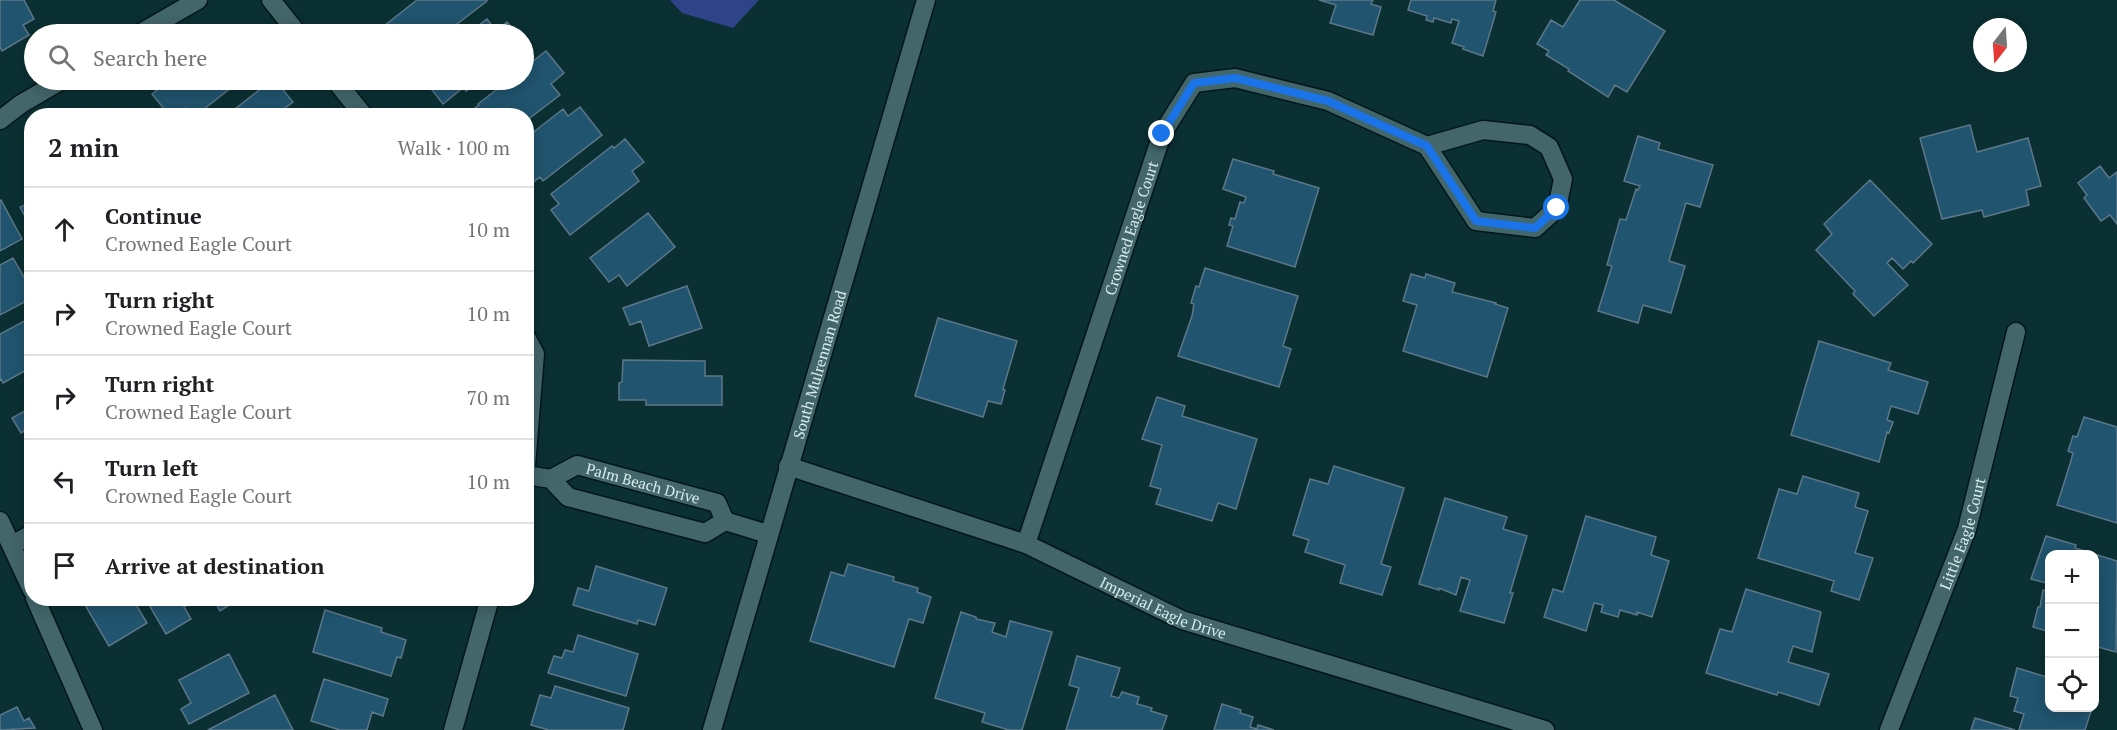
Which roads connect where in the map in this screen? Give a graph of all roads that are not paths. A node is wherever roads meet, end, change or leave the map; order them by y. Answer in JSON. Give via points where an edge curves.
{"nodes":[{"id":1,"x":198,"y":0,"type":"edge"},
{"id":2,"x":271,"y":0,"type":"edge"},
{"id":3,"x":926,"y":0,"type":"edge"},
{"id":4,"x":156,"y":24,"type":"edge"},
{"id":5,"x":290,"y":24,"type":"edge"},
{"id":6,"x":45,"y":90,"type":"edge"},
{"id":7,"x":343,"y":90,"type":"edge"},
{"id":8,"x":358,"y":108,"type":"edge"},
{"id":9,"x":0,"y":120,"type":"edge"},
{"id":10,"x":1427,"y":146,"type":"junction"},
{"id":11,"x":2016,"y":332,"type":"dead end"},
{"id":12,"x":788,"y":466,"type":"junction"},
{"id":13,"x":534,"y":476,"type":"edge"},
{"id":14,"x":551,"y":479,"type":"junction"},
{"id":15,"x":0,"y":521,"type":"edge"},
{"id":16,"x":725,"y":521,"type":"junction"},
{"id":17,"x":768,"y":534,"type":"junction"},
{"id":18,"x":24,"y":538,"type":"edge"},
{"id":19,"x":1026,"y":544,"type":"junction"},
{"id":20,"x":12,"y":545,"type":"junction"},
{"id":21,"x":24,"y":572,"type":"edge"},
{"id":22,"x":39,"y":606,"type":"edge"},
{"id":23,"x":488,"y":606,"type":"edge"},
{"id":24,"x":93,"y":730,"type":"edge"},
{"id":25,"x":453,"y":730,"type":"edge"},
{"id":26,"x":712,"y":730,"type":"edge"},
{"id":27,"x":1545,"y":730,"type":"edge"},
{"id":28,"x":1889,"y":730,"type":"edge"}],
"edges":[{"from":1,"to":4,"type":"street"},
{"from":2,"to":5,"type":"street"},
{"from":3,"to":12,"type":"street","name":"South Mulrennan Road"},
{"from":6,"to":9,"type":"street"},
{"from":7,"to":8,"type":"street"},
{"from":10,"to":10,"type":"street","via":[[1476,221],[1535,228],[1557,208],[1563,179],[1549,147],[1530,135],[1483,130]]},
{"from":10,"to":19,"type":"street","name":"Crowned Eagle Court","via":[[1328,101],[1235,78],[1194,83],[1162,134]]},
{"from":11,"to":28,"type":"street","name":"Little Eagle Court","via":[[1967,529]]},
{"from":12,"to":17,"type":"street","name":"South Mulrennan Road"},
{"from":12,"to":19,"type":"street","name":"Imperial Eagle Drive"},
{"from":13,"to":14,"type":"street"},
{"from":14,"to":16,"type":"street","via":[[568,497],[705,532]]},
{"from":14,"to":16,"type":"street","name":"Palm Beach Drive","via":[[577,465],[717,503]]},
{"from":15,"to":20,"type":"street"},
{"from":16,"to":17,"type":"street"},
{"from":17,"to":26,"type":"street","name":"South Mulrennan Road"},
{"from":18,"to":20,"type":"street"},
{"from":19,"to":27,"type":"street","name":"Imperial Eagle Drive","via":[[1182,620]]},
{"from":20,"to":21,"type":"street"},
{"from":22,"to":24,"type":"street"},
{"from":23,"to":25,"type":"street"}]}
